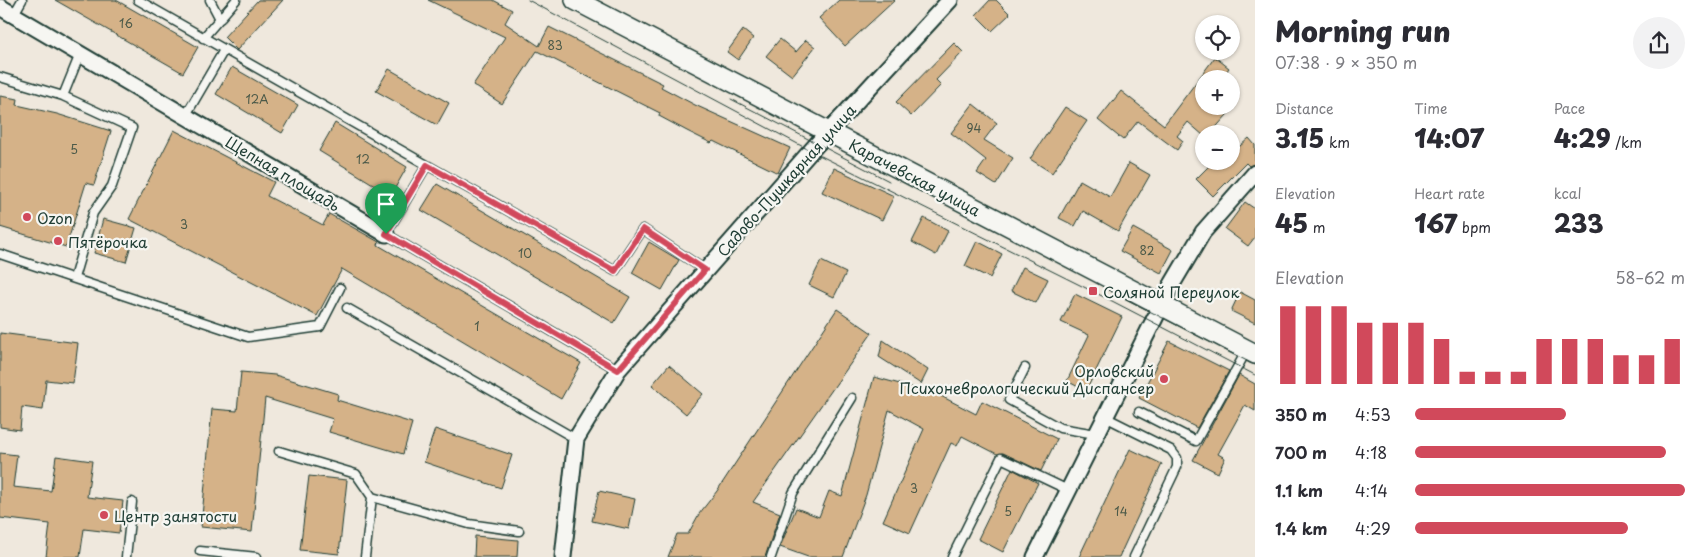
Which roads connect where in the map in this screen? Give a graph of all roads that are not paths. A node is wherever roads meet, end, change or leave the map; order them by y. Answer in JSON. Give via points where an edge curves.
{"nodes":[{"id":1,"x":22,"y":0,"type":"edge"},
{"id":2,"x":138,"y":0,"type":"edge"},
{"id":3,"x":210,"y":0,"type":"edge"},
{"id":4,"x":236,"y":0,"type":"edge"},
{"id":5,"x":574,"y":0,"type":"edge"},
{"id":6,"x":941,"y":3,"type":"edge"},
{"id":7,"x":0,"y":7,"type":"edge"},
{"id":8,"x":14,"y":14,"type":"junction"},
{"id":9,"x":220,"y":19,"type":"junction"},
{"id":10,"x":203,"y":38,"type":"junction"},
{"id":11,"x":224,"y":50,"type":"junction"},
{"id":12,"x":80,"y":54,"type":"junction"},
{"id":13,"x":0,"y":76,"type":"edge"},
{"id":14,"x":63,"y":96,"type":"junction"},
{"id":15,"x":186,"y":114,"type":"junction"},
{"id":16,"x":828,"y":132,"type":"junction"},
{"id":17,"x":427,"y":165,"type":"junction"},
{"id":18,"x":1255,"y":173,"type":"edge"},
{"id":19,"x":386,"y":234,"type":"junction"},
{"id":20,"x":0,"y":254,"type":"edge"},
{"id":21,"x":705,"y":270,"type":"junction"},
{"id":22,"x":74,"y":278,"type":"junction"},
{"id":23,"x":340,"y":288,"type":"dead end"},
{"id":24,"x":1161,"y":307,"type":"junction"},
{"id":25,"x":347,"y":308,"type":"dead end"},
{"id":26,"x":1251,"y":352,"type":"edge"},
{"id":27,"x":1025,"y":368,"type":"dead end"},
{"id":28,"x":618,"y":370,"type":"junction"},
{"id":29,"x":852,"y":398,"type":"dead end"},
{"id":30,"x":1139,"y":412,"type":"dead end"},
{"id":31,"x":1105,"y":417,"type":"junction"},
{"id":32,"x":1096,"y":434,"type":"junction"},
{"id":33,"x":576,"y":440,"type":"junction"},
{"id":34,"x":279,"y":451,"type":"dead end"},
{"id":35,"x":1068,"y":490,"type":"junction"},
{"id":36,"x":372,"y":497,"type":"junction"},
{"id":37,"x":132,"y":502,"type":"dead end"},
{"id":38,"x":519,"y":531,"type":"dead end"},
{"id":39,"x":200,"y":551,"type":"dead end"},
{"id":40,"x":126,"y":557,"type":"edge"},
{"id":41,"x":253,"y":557,"type":"edge"},
{"id":42,"x":257,"y":557,"type":"edge"},
{"id":43,"x":365,"y":557,"type":"edge"},
{"id":44,"x":563,"y":557,"type":"edge"},
{"id":45,"x":771,"y":557,"type":"edge"},
{"id":46,"x":952,"y":557,"type":"edge"},
{"id":47,"x":1036,"y":557,"type":"edge"},
{"id":48,"x":1134,"y":557,"type":"edge"}],
"edges":[{"from":1,"to":8,"type":"lane"},
{"from":2,"to":10,"type":"lane"},
{"from":3,"to":9,"type":"lane"},
{"from":4,"to":9,"type":"lane"},
{"from":5,"to":16,"type":"street","name":"Карачевская улица"},
{"from":6,"to":16,"type":"street","name":"Садово-Пушкарная улица"},
{"from":7,"to":8,"type":"street","name":"Щепная площадь"},
{"from":8,"to":12,"type":"street","name":"Щепная площадь"},
{"from":9,"to":10,"type":"lane"},
{"from":10,"to":11,"type":"lane"},
{"from":11,"to":15,"type":"lane"},
{"from":11,"to":17,"type":"lane"},
{"from":12,"to":14,"type":"lane"},
{"from":12,"to":15,"type":"street","name":"Щепная площадь"},
{"from":13,"to":14,"type":"lane"},
{"from":14,"to":22,"type":"lane","via":[[132,128],[112,186],[93,213]]},
{"from":15,"to":19,"type":"street","name":"Щепная площадь"},
{"from":16,"to":21,"type":"street","name":"Садово-Пушкарная улица"},
{"from":16,"to":24,"type":"street","name":"Карачевская улица"},
{"from":17,"to":19,"type":"lane"},
{"from":17,"to":21,"type":"lane","via":[[615,271],[643,229]]},
{"from":18,"to":24,"type":"street","via":[[1203,232]]},
{"from":19,"to":28,"type":"lane","name":"Щепная площадь"},
{"from":20,"to":22,"type":"lane"},
{"from":21,"to":28,"type":"street","name":"Садово-Пушкарная улица"},
{"from":22,"to":23,"type":"lane","via":[[248,337],[320,327]]},
{"from":24,"to":26,"type":"street","name":"Карачевская улица"},
{"from":24,"to":31,"type":"street"},
{"from":25,"to":33,"type":"lane"},
{"from":26,"to":30,"type":"lane","via":[[1196,441]]},
{"from":27,"to":32,"type":"lane","via":[[1009,400],[1060,428]]},
{"from":28,"to":33,"type":"street","name":"Садово-Пушкарная улица"},
{"from":29,"to":45,"type":"lane","via":[[793,493]]},
{"from":31,"to":32,"type":"street"},
{"from":31,"to":48,"type":"lane","via":[[1171,450],[1177,458],[1177,468]]},
{"from":32,"to":35,"type":"street"},
{"from":33,"to":44,"type":"street","name":"Садово-Пушкарная улица"},
{"from":34,"to":36,"type":"lane","via":[[356,474]]},
{"from":35,"to":46,"type":"lane","via":[[1001,458]]},
{"from":35,"to":47,"type":"street"},
{"from":36,"to":38,"type":"lane","via":[[469,524]]},
{"from":36,"to":43,"type":"lane"},
{"from":37,"to":40,"type":"lane"},
{"from":39,"to":41,"type":"lane"},
{"from":41,"to":42,"type":"lane"}]}
